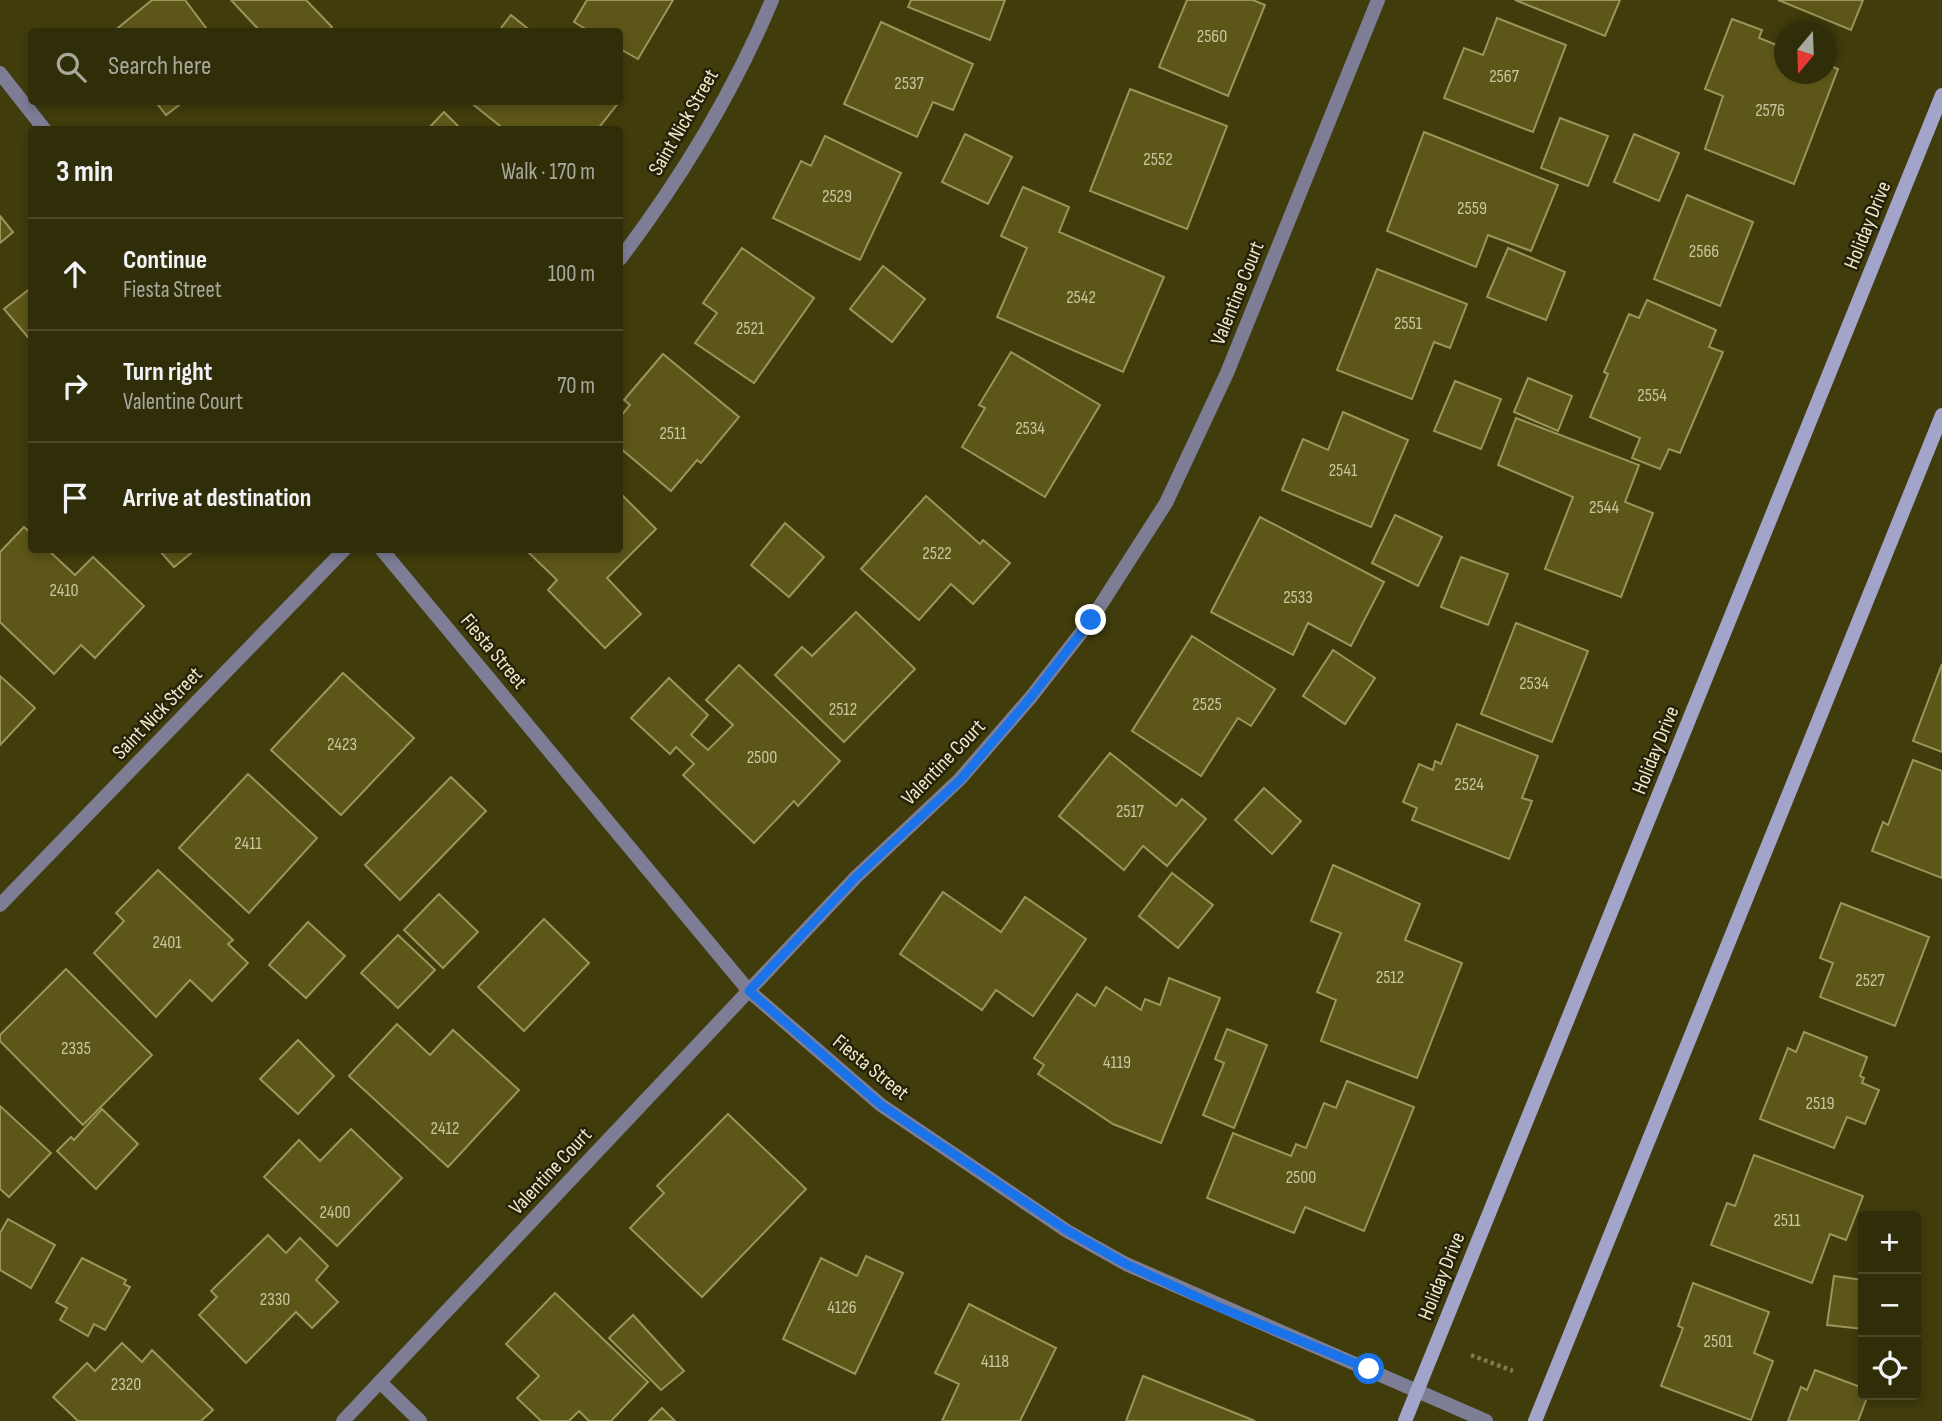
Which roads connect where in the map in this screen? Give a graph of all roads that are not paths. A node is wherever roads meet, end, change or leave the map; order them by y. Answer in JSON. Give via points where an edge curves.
{"nodes":[{"id":1,"x":772,"y":0,"type":"edge"},
{"id":2,"x":1378,"y":0,"type":"edge"},
{"id":3,"x":0,"y":73,"type":"edge"},
{"id":4,"x":1942,"y":95,"type":"edge"},
{"id":5,"x":42,"y":126,"type":"edge"},
{"id":6,"x":623,"y":255,"type":"edge"},
{"id":7,"x":1942,"y":415,"type":"edge"},
{"id":8,"x":341,"y":553,"type":"edge"},
{"id":9,"x":384,"y":553,"type":"edge"},
{"id":10,"x":0,"y":905,"type":"edge"},
{"id":11,"x":749,"y":991,"type":"junction"},
{"id":12,"x":380,"y":1382,"type":"junction"},
{"id":13,"x":1416,"y":1391,"type":"junction"},
{"id":14,"x":343,"y":1421,"type":"edge"},
{"id":15,"x":420,"y":1421,"type":"edge"},
{"id":16,"x":1405,"y":1421,"type":"edge"},
{"id":17,"x":1486,"y":1421,"type":"edge"},
{"id":18,"x":1535,"y":1421,"type":"edge"}],
"edges":[{"from":1,"to":6,"type":"street","name":"Saint Nick Street","via":[[701,136]]},
{"from":2,"to":11,"type":"street","name":"Valentine Court","via":[[1227,373],[1166,503],[1091,620],[961,779],[856,877]]},
{"from":3,"to":5,"type":"street"},
{"from":4,"to":13,"type":"street","name":"Holiday Drive"},
{"from":7,"to":18,"type":"street"},
{"from":8,"to":10,"type":"street","name":"Saint Nick Street"},
{"from":9,"to":11,"type":"street","name":"Fiesta Street"},
{"from":11,"to":12,"type":"street","name":"Valentine Court"},
{"from":11,"to":13,"type":"street","name":"Fiesta Street","via":[[881,1105],[1068,1231],[1126,1264]]},
{"from":12,"to":14,"type":"street","name":"Valentine Court"},
{"from":12,"to":15,"type":"street"},
{"from":13,"to":16,"type":"street","name":"Holiday Drive"},
{"from":13,"to":17,"type":"street","name":"Fiesta Street"}]}
